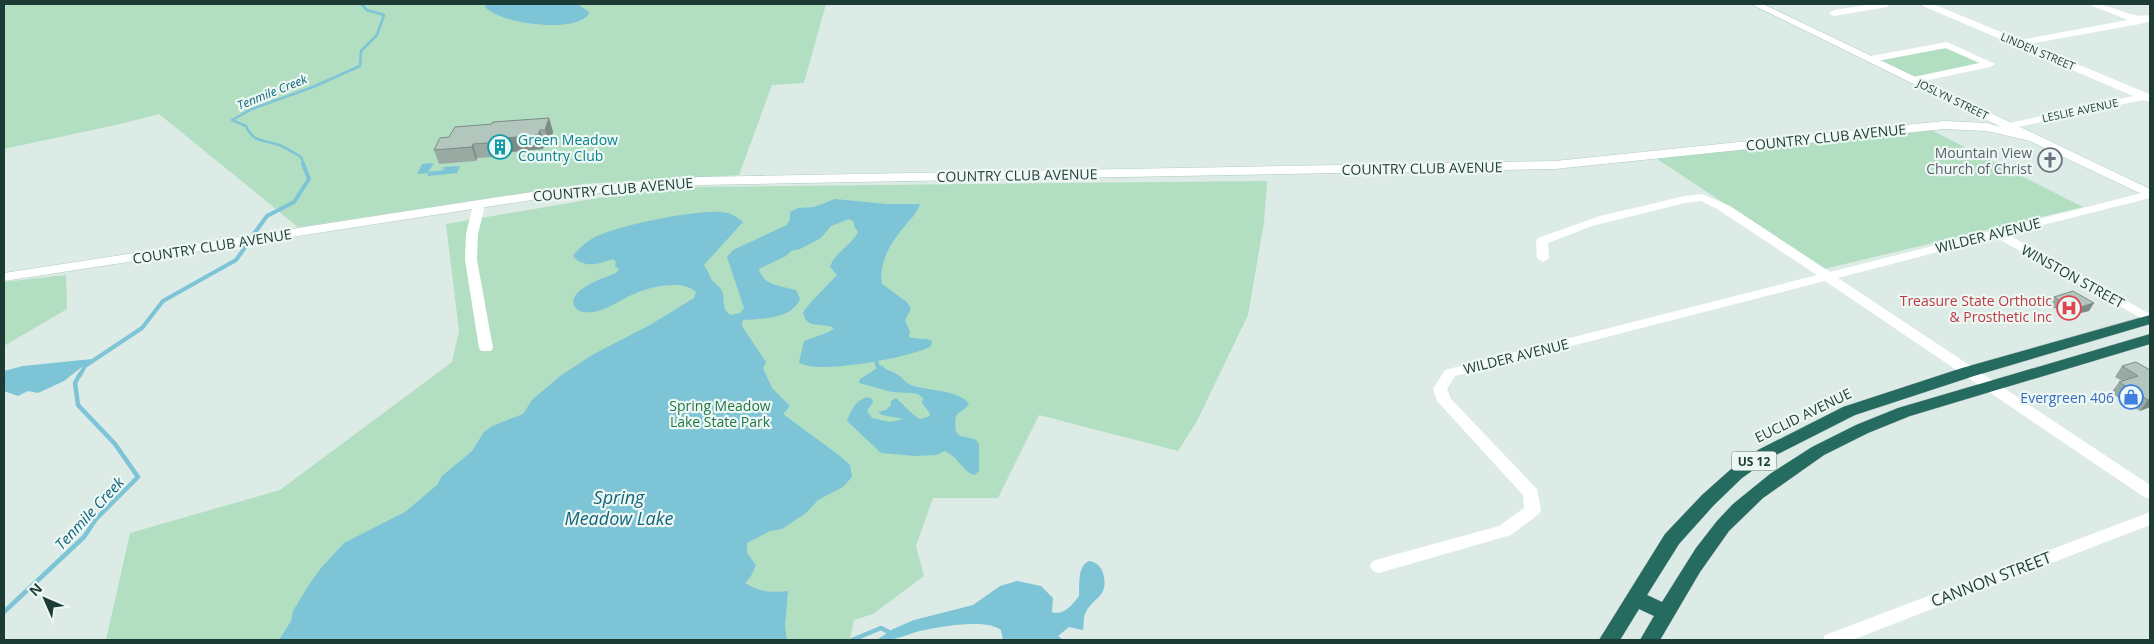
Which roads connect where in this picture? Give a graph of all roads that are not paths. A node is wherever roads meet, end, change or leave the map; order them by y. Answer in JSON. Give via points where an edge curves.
{"nodes":[{"id":1,"x":1756,"y":4,"type":"edge"},
{"id":2,"x":1887,"y":4,"type":"edge"},
{"id":3,"x":1926,"y":4,"type":"edge"},
{"id":4,"x":2095,"y":4,"type":"edge"},
{"id":5,"x":1834,"y":13,"type":"dead end"},
{"id":6,"x":2150,"y":18,"type":"edge"},
{"id":7,"x":2140,"y":20,"type":"junction"},
{"id":8,"x":2150,"y":24,"type":"edge"},
{"id":9,"x":2020,"y":43,"type":"junction"},
{"id":10,"x":1871,"y":59,"type":"junction"},
{"id":11,"x":1914,"y":80,"type":"junction"},
{"id":12,"x":2148,"y":97,"type":"edge"},
{"id":13,"x":2010,"y":126,"type":"junction"},
{"id":14,"x":2034,"y":138,"type":"junction"},
{"id":15,"x":2150,"y":194,"type":"edge"},
{"id":16,"x":479,"y":205,"type":"junction"},
{"id":17,"x":1996,"y":232,"type":"junction"},
{"id":18,"x":1543,"y":258,"type":"dead end"},
{"id":19,"x":4,"y":277,"type":"edge"},
{"id":20,"x":1826,"y":277,"type":"junction"},
{"id":21,"x":2150,"y":319,"type":"edge"},
{"id":22,"x":2150,"y":338,"type":"edge"},
{"id":23,"x":486,"y":348,"type":"dead end"},
{"id":24,"x":1968,"y":372,"type":"junction"},
{"id":25,"x":1989,"y":386,"type":"junction"},
{"id":26,"x":2150,"y":494,"type":"edge"},
{"id":27,"x":2150,"y":518,"type":"edge"},
{"id":28,"x":1380,"y":566,"type":"dead end"},
{"id":29,"x":1634,"y":598,"type":"junction"},
{"id":30,"x":1666,"y":613,"type":"junction"},
{"id":31,"x":1609,"y":640,"type":"edge"},
{"id":32,"x":1650,"y":640,"type":"edge"},
{"id":33,"x":1832,"y":640,"type":"edge"}],
"edges":[{"from":1,"to":10,"type":"street","name":"JOSLYN STREET"},
{"from":2,"to":5,"type":"street"},
{"from":3,"to":9,"type":"street","name":"LINDEN STREET"},
{"from":4,"to":7,"type":"street"},
{"from":6,"to":7,"type":"street"},
{"from":7,"to":8,"type":"street"},
{"from":7,"to":9,"type":"street"},
{"from":9,"to":12,"type":"street","name":"LINDEN STREET"},
{"from":10,"to":11,"type":"street","name":"JOSLYN STREET"},
{"from":10,"to":11,"type":"street","via":[[1947,45],[1990,64]]},
{"from":11,"to":13,"type":"street","name":"JOSLYN STREET"},
{"from":12,"to":13,"type":"street","name":"LESLIE AVENUE"},
{"from":13,"to":14,"type":"street","name":"JOSLYN STREET"},
{"from":14,"to":15,"type":"street","name":"JOSLYN STREET"},
{"from":14,"to":16,"type":"street","name":"COUNTRY CLUB AVENUE","via":[[1987,127],[1944,125],[1556,165],[700,181],[558,192]]},
{"from":15,"to":17,"type":"street","name":"WILDER AVENUE"},
{"from":16,"to":19,"type":"street","name":"COUNTRY CLUB AVENUE"},
{"from":16,"to":23,"type":"street","via":[[472,234],[471,260]]},
{"from":17,"to":20,"type":"street","name":"WILDER AVENUE"},
{"from":17,"to":21,"type":"street","name":"WINSTON STREET"},
{"from":18,"to":20,"type":"street","via":[[1542,241],[1561,232],[1608,217],[1700,198],[1739,217]]},
{"from":20,"to":24,"type":"street"},
{"from":20,"to":28,"type":"street","name":"WILDER AVENUE","via":[[1450,373],[1440,388],[1444,401],[1531,493],[1534,510],[1505,531]]},
{"from":21,"to":24,"type":"highway","name":"EUCLID AVENUE","number":"US 12"},
{"from":22,"to":25,"type":"highway","number":"US 12"},
{"from":24,"to":25,"type":"street"},
{"from":24,"to":29,"type":"highway","name":"EUCLID AVENUE","number":"US 12","via":[[1849,411],[1764,454],[1722,487],[1672,539]]},
{"from":25,"to":26,"type":"street"},
{"from":25,"to":30,"type":"highway","number":"US 12","via":[[1862,428],[1780,476],[1724,525],[1693,566]]},
{"from":27,"to":33,"type":"street","name":"CANNON STREET"},
{"from":29,"to":30,"type":"highway"},
{"from":29,"to":31,"type":"highway","name":"EUCLID AVENUE","number":"US 12"},
{"from":30,"to":32,"type":"highway","number":"US 12"}]}
